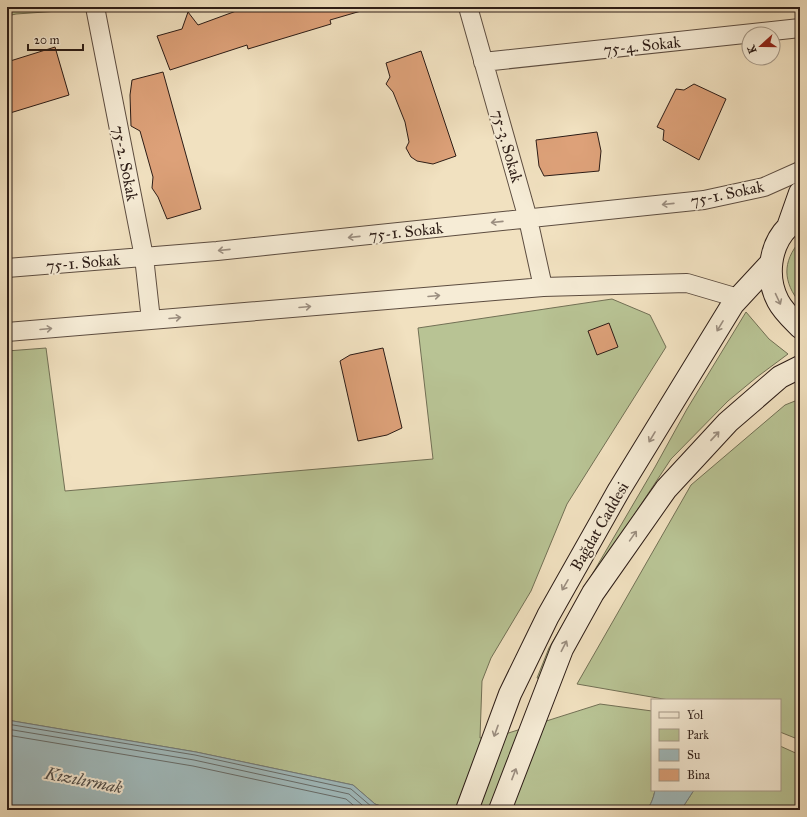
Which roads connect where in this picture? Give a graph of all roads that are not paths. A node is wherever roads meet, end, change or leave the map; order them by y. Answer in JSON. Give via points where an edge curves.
{"nodes":[{"id":1,"x":95,"y":7,"type":"edge"},
{"id":2,"x":468,"y":7,"type":"edge"},
{"id":3,"x":800,"y":28,"type":"edge"},
{"id":4,"x":483,"y":62,"type":"junction"},
{"id":5,"x":800,"y":171,"type":"edge"},
{"id":6,"x":800,"y":193,"type":"edge"},
{"id":7,"x":528,"y":219,"type":"junction"},
{"id":8,"x":794,"y":223,"type":"edge"},
{"id":9,"x":144,"y":257,"type":"junction"},
{"id":10,"x":771,"y":263,"type":"junction"},
{"id":11,"x":7,"y":268,"type":"edge"},
{"id":12,"x":543,"y":287,"type":"junction"},
{"id":13,"x":738,"y":298,"type":"junction"},
{"id":14,"x":152,"y":320,"type":"junction"},
{"id":15,"x":800,"y":327,"type":"edge"},
{"id":16,"x":7,"y":332,"type":"edge"},
{"id":17,"x":800,"y":367,"type":"edge"},
{"id":18,"x":467,"y":810,"type":"edge"},
{"id":19,"x":500,"y":810,"type":"edge"}],
"edges":[{"from":1,"to":9,"type":"street","name":"75-2. Sokak"},
{"from":2,"to":4,"type":"street","name":"75-3. Sokak"},
{"from":3,"to":4,"type":"street","name":"75-4. Sokak"},
{"from":4,"to":7,"type":"street","name":"75-3. Sokak"},
{"from":5,"to":7,"type":"street","name":"75-1. Sokak","one_way":true,"via":[[764,187],[704,200]]},
{"from":6,"to":8,"type":"main road"},
{"from":7,"to":9,"type":"street","name":"75-1. Sokak","one_way":true},
{"from":7,"to":12,"type":"street","name":"75-3. Sokak"},
{"from":8,"to":10,"type":"main road","via":[[776,244]]},
{"from":9,"to":11,"type":"street","name":"75-1. Sokak"},
{"from":9,"to":14,"type":"street","name":"75-2. Sokak"},
{"from":10,"to":13,"type":"main road","name":"Bağdat Caddesi"},
{"from":10,"to":15,"type":"main road","one_way":true,"via":[[772,283],[778,302]]},
{"from":12,"to":13,"type":"street","via":[[687,283]]},
{"from":14,"to":12,"type":"street","one_way":true},
{"from":13,"to":18,"type":"main road","name":"Bağdat Caddesi","one_way":true,"via":[[619,490],[548,616],[510,694]]},
{"from":16,"to":14,"type":"street","one_way":true},
{"from":19,"to":17,"type":"main road","name":"Bağdat Caddesi","one_way":true,"via":[[562,649],[593,593],[666,489],[728,422],[780,377]]}]}
